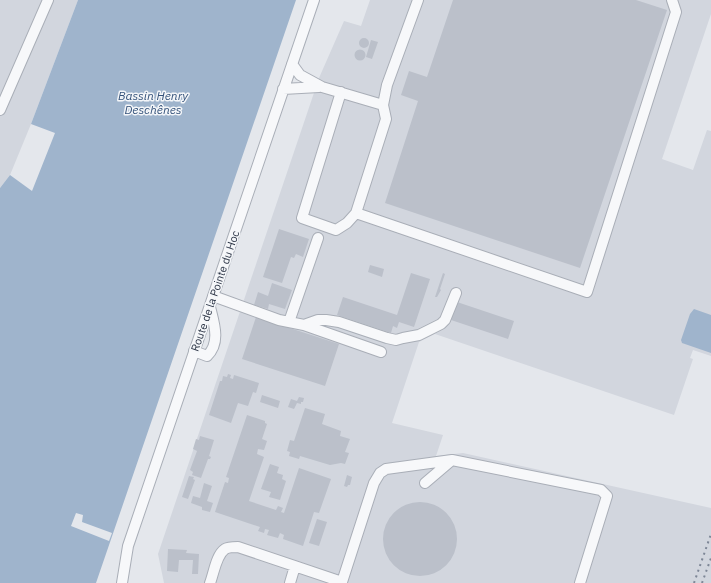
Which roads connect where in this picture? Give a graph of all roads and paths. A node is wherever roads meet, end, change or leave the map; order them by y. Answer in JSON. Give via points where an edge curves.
{"nodes":[{"id":1,"x":48,"y":0,"type":"edge"},
{"id":2,"x":314,"y":0,"type":"edge"},
{"id":3,"x":418,"y":0,"type":"edge"},
{"id":4,"x":672,"y":0,"type":"edge"},
{"id":5,"x":292,"y":64,"type":"junction"},
{"id":6,"x":322,"y":87,"type":"junction"},
{"id":7,"x":283,"y":89,"type":"junction"},
{"id":8,"x":341,"y":92,"type":"junction"},
{"id":9,"x":383,"y":105,"type":"junction"},
{"id":10,"x":0,"y":110,"type":"edge"},
{"id":11,"x":356,"y":213,"type":"junction"},
{"id":12,"x":318,"y":238,"type":"dead end"},
{"id":13,"x":456,"y":292,"type":"dead end"},
{"id":14,"x":212,"y":301,"type":"junction"},
{"id":15,"x":289,"y":322,"type":"junction"},
{"id":16,"x":304,"y":325,"type":"junction"},
{"id":17,"x":194,"y":351,"type":"junction"},
{"id":18,"x":380,"y":352,"type":"dead end"},
{"id":19,"x":452,"y":460,"type":"junction"},
{"id":20,"x":425,"y":483,"type":"dead end"},
{"id":21,"x":295,"y":566,"type":"junction"},
{"id":22,"x":342,"y":582,"type":"edge"},
{"id":23,"x":123,"y":583,"type":"edge"},
{"id":24,"x":210,"y":583,"type":"edge"},
{"id":25,"x":290,"y":583,"type":"edge"},
{"id":26,"x":580,"y":583,"type":"edge"}],
"edges":[{"from":1,"to":10,"type":"street"},
{"from":2,"to":5,"type":"street","name":"Route de la Pointe du Hoc"},
{"from":3,"to":9,"type":"street"},
{"from":4,"to":11,"type":"street","via":[[676,12],[587,292]]},
{"from":5,"to":6,"type":"street","via":[[300,75]]},
{"from":5,"to":7,"type":"street","name":"Route de la Pointe du Hoc"},
{"from":6,"to":7,"type":"street"},
{"from":6,"to":8,"type":"street"},
{"from":7,"to":14,"type":"street","name":"Route de la Pointe du Hoc"},
{"from":8,"to":9,"type":"street"},
{"from":8,"to":11,"type":"street","via":[[302,218],[336,230]]},
{"from":9,"to":11,"type":"street","via":[[386,119]]},
{"from":12,"to":15,"type":"street"},
{"from":13,"to":16,"type":"street","via":[[441,324],[419,334],[396,340],[339,322],[318,320]]},
{"from":14,"to":15,"type":"street"},
{"from":14,"to":17,"type":"street","name":"Route de la Pointe du Hoc"},
{"from":14,"to":17,"type":"street","via":[[216,333],[212,351],[207,356]]},
{"from":15,"to":16,"type":"street"},
{"from":16,"to":18,"type":"street"},
{"from":17,"to":23,"type":"street","name":"Route de la Pointe du Hoc","via":[[128,546]]},
{"from":19,"to":20,"type":"street"},
{"from":19,"to":22,"type":"street","via":[[396,467],[380,472],[374,483]]},
{"from":19,"to":26,"type":"street","via":[[601,490],[607,496]]},
{"from":21,"to":22,"type":"street"},
{"from":21,"to":24,"type":"street","via":[[238,547],[225,548]]},
{"from":21,"to":25,"type":"street"}]}
